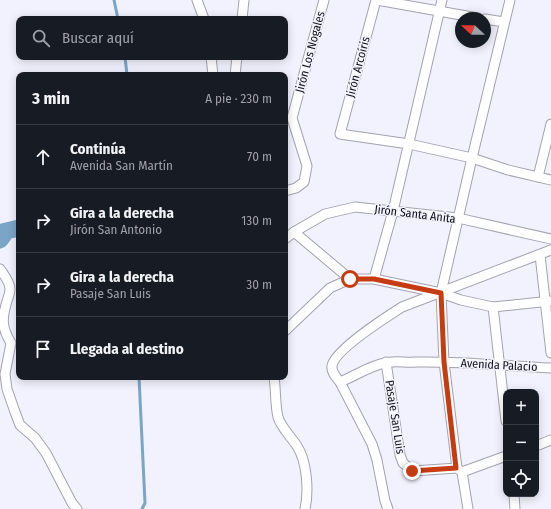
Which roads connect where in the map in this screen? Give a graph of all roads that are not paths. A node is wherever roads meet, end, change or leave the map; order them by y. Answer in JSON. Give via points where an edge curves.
{"nodes":[{"id":1,"x":197,"y":0,"type":"edge"},
{"id":2,"x":244,"y":0,"type":"edge"},
{"id":3,"x":324,"y":0,"type":"edge"},
{"id":4,"x":376,"y":0,"type":"edge"},
{"id":5,"x":442,"y":0,"type":"edge"},
{"id":6,"x":510,"y":0,"type":"edge"},
{"id":7,"x":439,"y":12,"type":"junction"},
{"id":8,"x":455,"y":14,"type":"edge"},
{"id":9,"x":203,"y":16,"type":"edge"},
{"id":10,"x":242,"y":16,"type":"edge"},
{"id":11,"x":491,"y":20,"type":"edge"},
{"id":12,"x":504,"y":22,"type":"junction"},
{"id":13,"x":211,"y":60,"type":"edge"},
{"id":14,"x":237,"y":60,"type":"edge"},
{"id":15,"x":213,"y":72,"type":"edge"},
{"id":16,"x":235,"y":72,"type":"edge"},
{"id":17,"x":551,"y":124,"type":"edge"},
{"id":18,"x":288,"y":127,"type":"edge"},
{"id":19,"x":295,"y":128,"type":"junction"},
{"id":20,"x":409,"y":144,"type":"junction"},
{"id":21,"x":472,"y":158,"type":"junction"},
{"id":22,"x":538,"y":177,"type":"junction"},
{"id":23,"x":551,"y":180,"type":"edge"},
{"id":24,"x":288,"y":190,"type":"edge"},
{"id":25,"x":393,"y":211,"type":"junction"},
{"id":26,"x":458,"y":218,"type":"junction"},
{"id":27,"x":294,"y":232,"type":"junction"},
{"id":28,"x":288,"y":237,"type":"edge"},
{"id":29,"x":551,"y":239,"type":"edge"},
{"id":30,"x":551,"y":250,"type":"edge"},
{"id":31,"x":540,"y":255,"type":"junction"},
{"id":32,"x":0,"y":269,"type":"edge"},
{"id":33,"x":350,"y":279,"type":"junction"},
{"id":34,"x":374,"y":279,"type":"junction"},
{"id":35,"x":441,"y":293,"type":"junction"},
{"id":36,"x":548,"y":301,"type":"edge"},
{"id":37,"x":493,"y":307,"type":"junction"},
{"id":38,"x":288,"y":328,"type":"edge"},
{"id":39,"x":551,"y":353,"type":"edge"},
{"id":40,"x":386,"y":362,"type":"junction"},
{"id":41,"x":444,"y":362,"type":"junction"},
{"id":42,"x":499,"y":366,"type":"junction"},
{"id":43,"x":551,"y":368,"type":"edge"},
{"id":44,"x":274,"y":380,"type":"edge"},
{"id":45,"x":340,"y":382,"type":"junction"},
{"id":46,"x":503,"y":397,"type":"edge"},
{"id":47,"x":551,"y":440,"type":"edge"},
{"id":48,"x":539,"y":445,"type":"edge"},
{"id":49,"x":503,"y":457,"type":"edge"},
{"id":50,"x":459,"y":470,"type":"junction"},
{"id":51,"x":514,"y":497,"type":"edge"},
{"id":52,"x":78,"y":509,"type":"edge"},
{"id":53,"x":304,"y":509,"type":"edge"},
{"id":54,"x":388,"y":509,"type":"edge"},
{"id":55,"x":468,"y":509,"type":"edge"},
{"id":56,"x":515,"y":509,"type":"edge"}],
"edges":[{"from":1,"to":9,"type":"street"},
{"from":2,"to":10,"type":"street"},
{"from":3,"to":19,"type":"street","name":"Jirón Los Nogales","via":[[292,118]]},
{"from":4,"to":7,"type":"street"},
{"from":4,"to":20,"type":"street","name":"Jirón Arcoíris","via":[[340,134]]},
{"from":5,"to":7,"type":"street"},
{"from":6,"to":12,"type":"street"},
{"from":7,"to":8,"type":"street"},
{"from":7,"to":20,"type":"street"},
{"from":11,"to":12,"type":"street"},
{"from":12,"to":21,"type":"street"},
{"from":13,"to":15,"type":"street"},
{"from":14,"to":16,"type":"street"},
{"from":17,"to":22,"type":"street"},
{"from":18,"to":19,"type":"street"},
{"from":19,"to":24,"type":"street","name":"Jirón Los Nogales","via":[[306,166],[304,182]]},
{"from":20,"to":21,"type":"street"},
{"from":20,"to":25,"type":"street"},
{"from":21,"to":22,"type":"street"},
{"from":21,"to":26,"type":"street"},
{"from":22,"to":23,"type":"street"},
{"from":25,"to":26,"type":"street","name":"Jirón Santa Anita"},
{"from":25,"to":27,"type":"street","name":"Jirón Santa Anita","via":[[355,207],[325,214]]},
{"from":25,"to":34,"type":"street"},
{"from":26,"to":29,"type":"street","name":"Jirón Santa Anita"},
{"from":26,"to":35,"type":"street"},
{"from":27,"to":28,"type":"street","name":"Jirón Santa Anita"},
{"from":27,"to":33,"type":"street"},
{"from":30,"to":31,"type":"street"},
{"from":31,"to":35,"type":"street"},
{"from":31,"to":36,"type":"street"},
{"from":32,"to":52,"type":"street","via":[[10,289],[2,323],[11,343],[5,374],[7,389],[20,425],[46,452],[72,504]]},
{"from":33,"to":34,"type":"street"},
{"from":33,"to":38,"type":"street","via":[[330,288]]},
{"from":34,"to":35,"type":"street"},
{"from":35,"to":37,"type":"street"},
{"from":35,"to":41,"type":"street"},
{"from":35,"to":45,"type":"street","via":[[402,307],[382,319],[342,351],[332,364],[332,370]]},
{"from":36,"to":37,"type":"street"},
{"from":36,"to":39,"type":"street"},
{"from":37,"to":42,"type":"street"},
{"from":40,"to":41,"type":"street","name":"Avenida Palacio"},
{"from":40,"to":45,"type":"street","name":"Avenida Palacio"},
{"from":40,"to":50,"type":"street","name":"Pasaje San Luis","via":[[403,463],[412,471]]},
{"from":41,"to":42,"type":"street","name":"Avenida Palacio"},
{"from":41,"to":50,"type":"street"},
{"from":42,"to":43,"type":"street","name":"Avenida Palacio"},
{"from":42,"to":46,"type":"street"},
{"from":44,"to":53,"type":"street","via":[[278,418],[298,447],[303,461],[307,484]]},
{"from":45,"to":54,"type":"street","via":[[372,444]]},
{"from":47,"to":48,"type":"street"},
{"from":49,"to":50,"type":"street","name":"Pasaje San Luis"},
{"from":50,"to":55,"type":"street"},
{"from":51,"to":56,"type":"street"}]}
